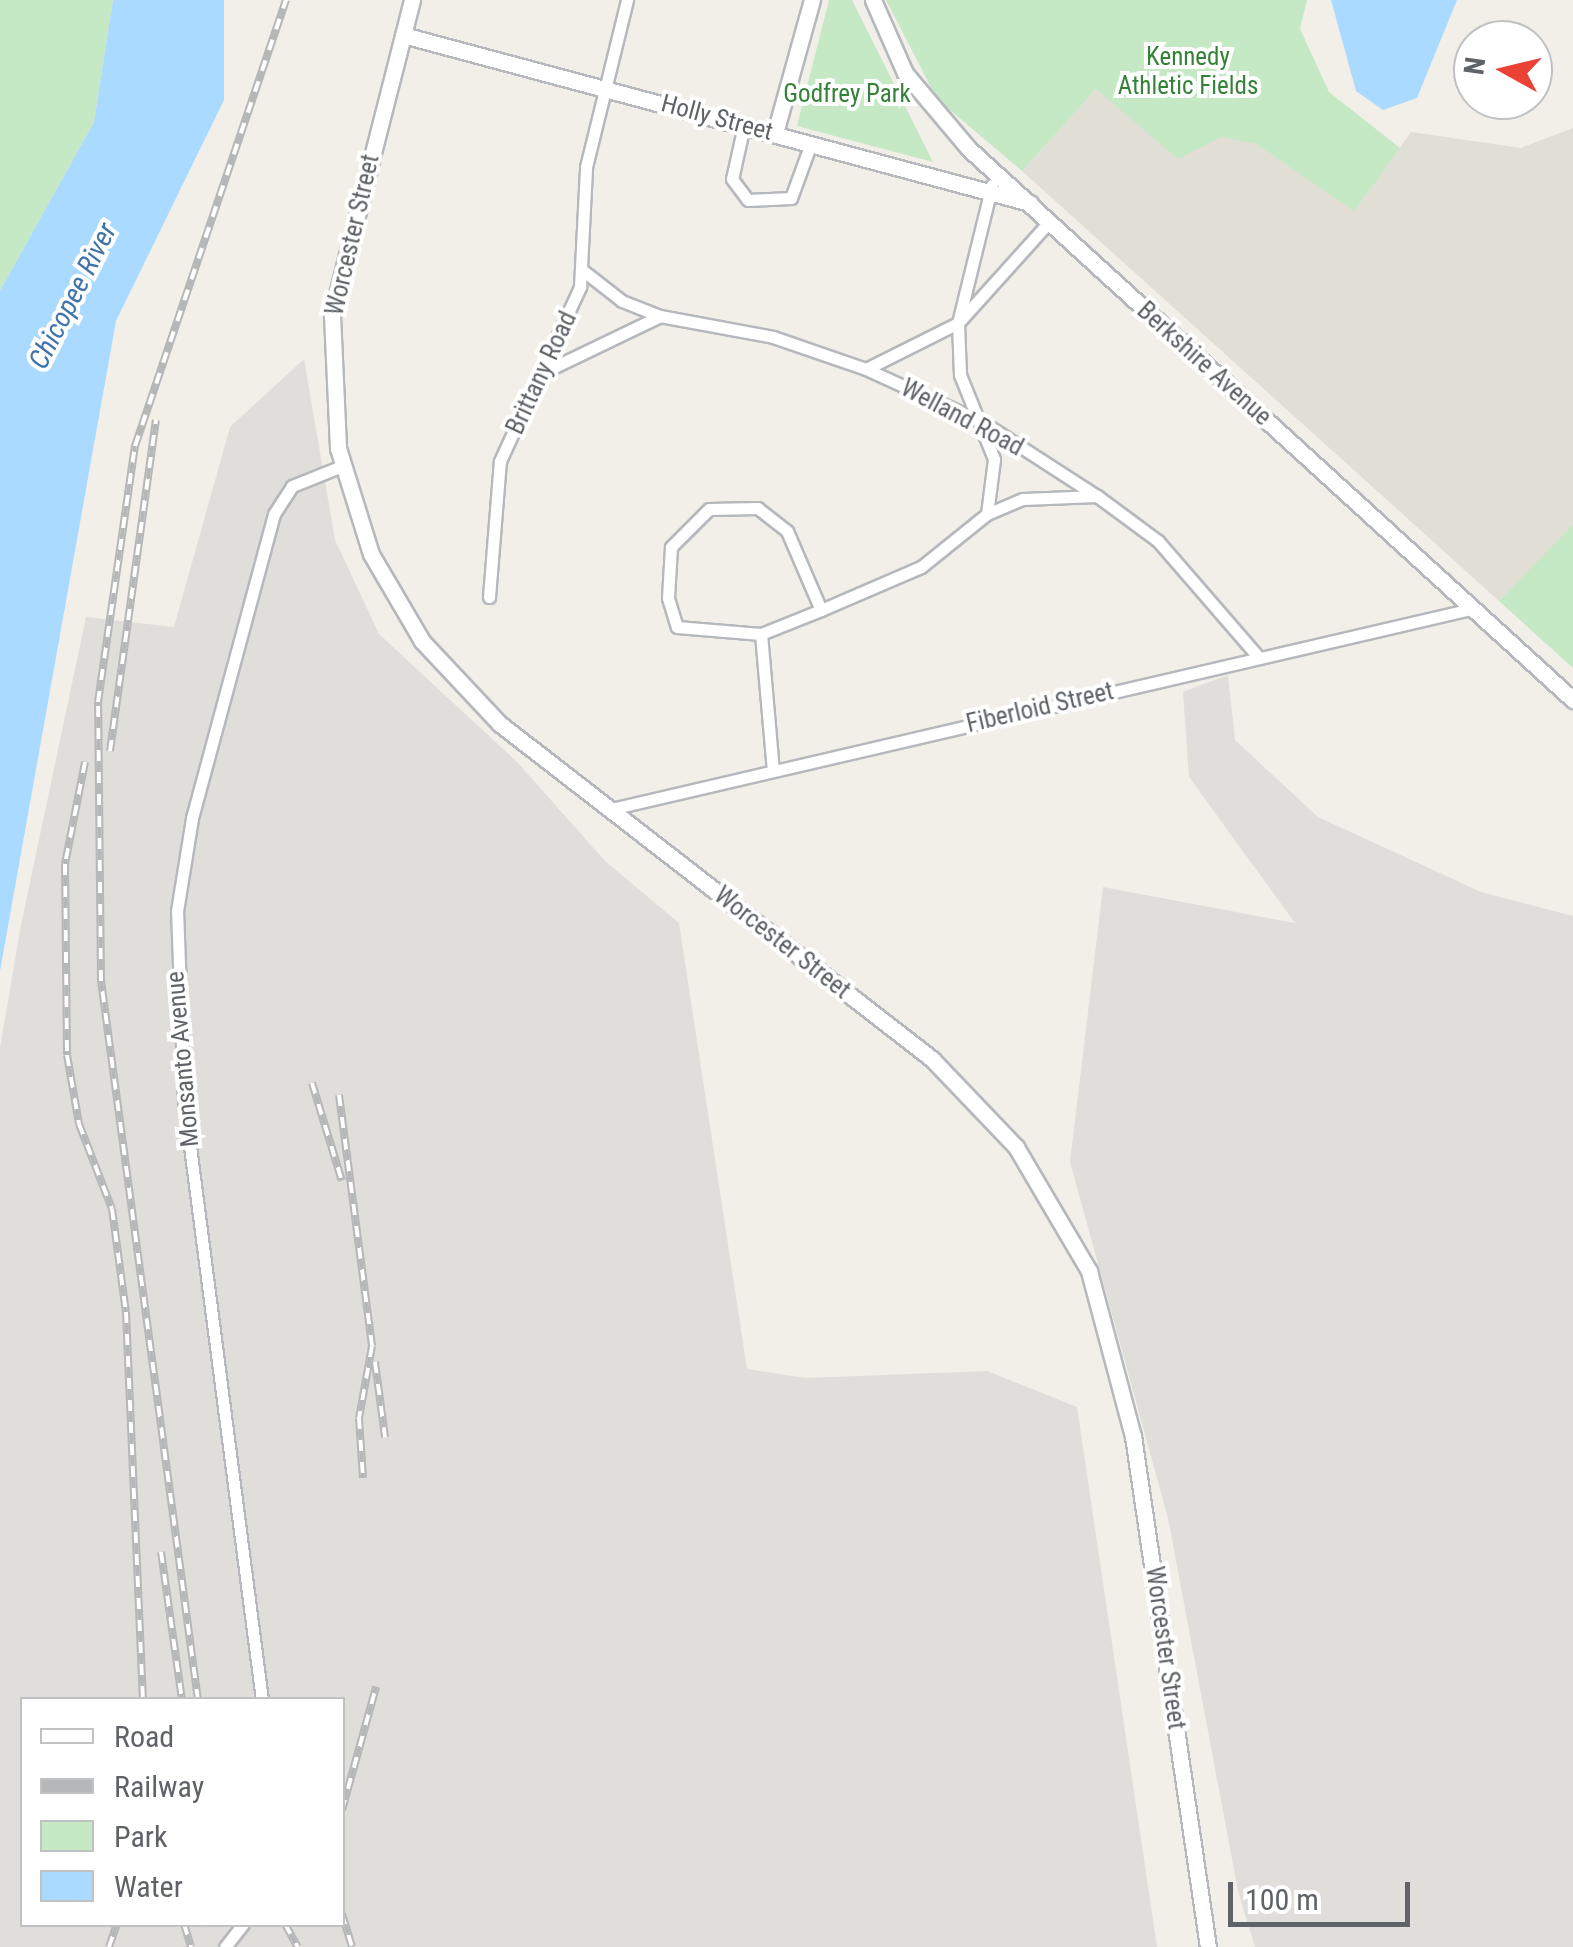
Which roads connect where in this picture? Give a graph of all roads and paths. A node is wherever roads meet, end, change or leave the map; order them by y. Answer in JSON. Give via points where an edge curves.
{"nodes":[{"id":1,"x":412,"y":0,"type":"edge"},
{"id":2,"x":627,"y":0,"type":"edge"},
{"id":3,"x":812,"y":0,"type":"edge"},
{"id":4,"x":873,"y":0,"type":"edge"},
{"id":5,"x":403,"y":35,"type":"junction"},
{"id":6,"x":605,"y":88,"type":"junction"},
{"id":7,"x":744,"y":125,"type":"junction"},
{"id":8,"x":775,"y":133,"type":"junction"},
{"id":9,"x":811,"y":143,"type":"junction"},
{"id":10,"x":995,"y":171,"type":"junction"},
{"id":11,"x":990,"y":193,"type":"junction"},
{"id":12,"x":1030,"y":203,"type":"junction"},
{"id":13,"x":1048,"y":223,"type":"junction"},
{"id":14,"x":581,"y":269,"type":"junction"},
{"id":15,"x":660,"y":316,"type":"junction"},
{"id":16,"x":958,"y":322,"type":"junction"},
{"id":17,"x":548,"y":370,"type":"junction"},
{"id":18,"x":866,"y":370,"type":"junction"},
{"id":19,"x":984,"y":423,"type":"junction"},
{"id":20,"x":342,"y":466,"type":"junction"},
{"id":21,"x":1097,"y":496,"type":"junction"},
{"id":22,"x":988,"y":514,"type":"junction"},
{"id":23,"x":488,"y":597,"type":"dead end"},
{"id":24,"x":1471,"y":609,"type":"junction"},
{"id":25,"x":822,"y":610,"type":"junction"},
{"id":26,"x":762,"y":634,"type":"junction"},
{"id":27,"x":1256,"y":654,"type":"junction"},
{"id":28,"x":1573,"y":700,"type":"edge"},
{"id":29,"x":773,"y":770,"type":"junction"},
{"id":30,"x":611,"y":809,"type":"junction"},
{"id":31,"x":262,"y":1697,"type":"edge"},
{"id":32,"x":241,"y":1927,"type":"edge"},
{"id":33,"x":225,"y":1947,"type":"edge"},
{"id":34,"x":1208,"y":1947,"type":"edge"}],
"edges":[{"from":1,"to":5,"type":"main road","name":"Worcester Street"},
{"from":2,"to":6,"type":"street","name":"Brittany Road"},
{"from":3,"to":8,"type":"main road"},
{"from":4,"to":10,"type":"main road","name":"Berkshire Avenue","via":[[904,73]]},
{"from":5,"to":6,"type":"main road","name":"Holly Street"},
{"from":5,"to":20,"type":"main road","name":"Worcester Street","via":[[335,292],[331,392]]},
{"from":6,"to":7,"type":"main road","name":"Holly Street"},
{"from":6,"to":14,"type":"street","name":"Brittany Road","via":[[586,167]]},
{"from":7,"to":8,"type":"main road","name":"Holly Street"},
{"from":7,"to":9,"type":"street","via":[[732,180],[748,200],[791,198]]},
{"from":8,"to":9,"type":"main road","name":"Holly Street"},
{"from":9,"to":11,"type":"main road","name":"Holly Street"},
{"from":10,"to":11,"type":"street"},
{"from":10,"to":12,"type":"main road","name":"Berkshire Avenue"},
{"from":11,"to":12,"type":"main road","name":"Holly Street"},
{"from":11,"to":16,"type":"street"},
{"from":12,"to":13,"type":"main road","name":"Berkshire Avenue"},
{"from":13,"to":16,"type":"street"},
{"from":13,"to":24,"type":"main road","name":"Berkshire Avenue"},
{"from":14,"to":15,"type":"street","name":"Welland Road","via":[[622,302]]},
{"from":14,"to":17,"type":"street","name":"Brittany Road"},
{"from":15,"to":17,"type":"street"},
{"from":15,"to":18,"type":"street","name":"Welland Road","via":[[773,337]]},
{"from":16,"to":18,"type":"street"},
{"from":16,"to":19,"type":"street","via":[[960,375]]},
{"from":17,"to":23,"type":"street","name":"Brittany Road","via":[[500,461]]},
{"from":18,"to":19,"type":"street","name":"Welland Road"},
{"from":19,"to":21,"type":"street","name":"Welland Road"},
{"from":19,"to":22,"type":"street","via":[[996,478]]},
{"from":20,"to":30,"type":"main road","name":"Worcester Street","via":[[371,554],[429,650],[500,724]]},
{"from":20,"to":31,"type":"street","name":"Monsanto Avenue","via":[[292,486],[274,514],[192,818],[177,911],[184,1098]]},
{"from":21,"to":22,"type":"street","via":[[1023,499]]},
{"from":21,"to":27,"type":"street","name":"Welland Road","via":[[1158,541]]},
{"from":22,"to":25,"type":"street","via":[[921,567]]},
{"from":24,"to":27,"type":"street","name":"Fiberloid Street"},
{"from":24,"to":28,"type":"main road","name":"Berkshire Avenue"},
{"from":25,"to":26,"type":"street"},
{"from":25,"to":26,"type":"street","via":[[787,531],[735,503],[688,522],[671,547],[668,598],[686,630]]},
{"from":26,"to":29,"type":"street"},
{"from":27,"to":29,"type":"street","name":"Fiberloid Street"},
{"from":29,"to":30,"type":"street","name":"Fiberloid Street"},
{"from":30,"to":34,"type":"main road","name":"Worcester Street","via":[[932,1059],[1016,1147],[1089,1271],[1133,1436]]},
{"from":32,"to":33,"type":"street"}]}
